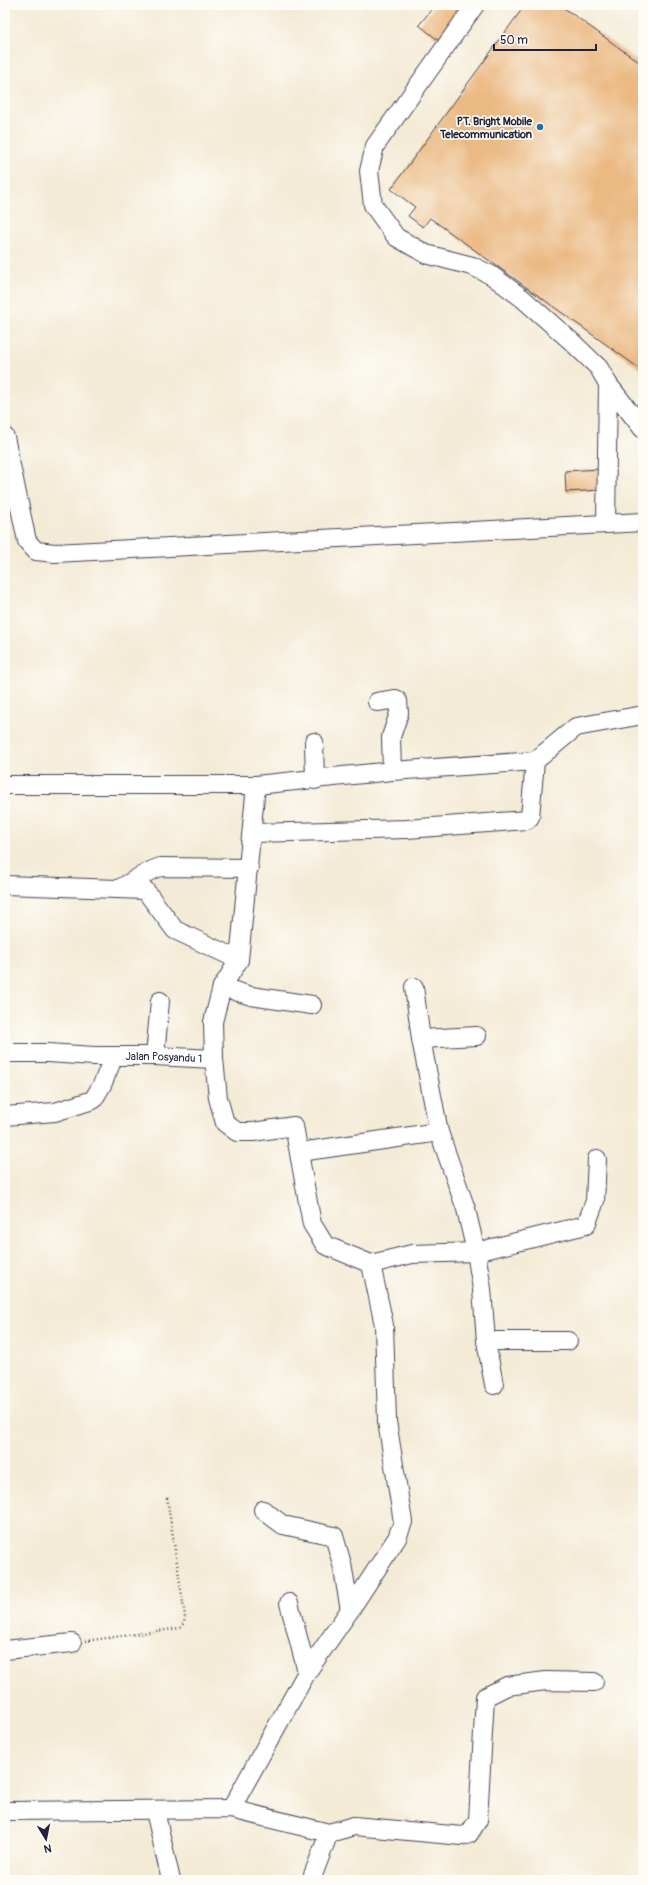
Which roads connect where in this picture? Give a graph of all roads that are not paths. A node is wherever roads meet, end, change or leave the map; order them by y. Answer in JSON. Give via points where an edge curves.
{"nodes":[{"id":1,"x":475,"y":5,"type":"edge"},
{"id":2,"x":608,"y":384,"type":"junction"},
{"id":3,"x":643,"y":429,"type":"edge"},
{"id":4,"x":5,"y":437,"type":"edge"},
{"id":5,"x":643,"y":522,"type":"edge"},
{"id":6,"x":606,"y":524,"type":"junction"},
{"id":7,"x":378,"y":702,"type":"dead end"},
{"id":8,"x":643,"y":715,"type":"edge"},
{"id":9,"x":314,"y":742,"type":"dead end"},
{"id":10,"x":535,"y":761,"type":"junction"},
{"id":11,"x":392,"y":771,"type":"junction"},
{"id":12,"x":315,"y":780,"type":"junction"},
{"id":13,"x":5,"y":785,"type":"edge"},
{"id":14,"x":256,"y":785,"type":"junction"},
{"id":15,"x":252,"y":834,"type":"junction"},
{"id":16,"x":249,"y":868,"type":"junction"},
{"id":17,"x":5,"y":886,"type":"edge"},
{"id":18,"x":118,"y":889,"type":"junction"},
{"id":19,"x":239,"y":960,"type":"junction"},
{"id":20,"x":222,"y":987,"type":"junction"},
{"id":21,"x":414,"y":987,"type":"dead end"},
{"id":22,"x":160,"y":1001,"type":"dead end"},
{"id":23,"x":312,"y":1005,"type":"dead end"},
{"id":24,"x":477,"y":1036,"type":"dead end"},
{"id":25,"x":422,"y":1039,"type":"junction"},
{"id":26,"x":5,"y":1053,"type":"edge"},
{"id":27,"x":114,"y":1056,"type":"junction"},
{"id":28,"x":155,"y":1056,"type":"junction"},
{"id":29,"x":214,"y":1059,"type":"junction"},
{"id":30,"x":5,"y":1116,"type":"edge"},
{"id":31,"x":439,"y":1132,"type":"junction"},
{"id":32,"x":298,"y":1141,"type":"junction"},
{"id":33,"x":597,"y":1160,"type":"dead end"},
{"id":34,"x":476,"y":1252,"type":"junction"},
{"id":35,"x":371,"y":1264,"type":"junction"},
{"id":36,"x":486,"y":1341,"type":"junction"},
{"id":37,"x":568,"y":1341,"type":"dead end"},
{"id":38,"x":494,"y":1385,"type":"dead end"},
{"id":39,"x":263,"y":1510,"type":"dead end"},
{"id":40,"x":289,"y":1603,"type":"dead end"},
{"id":41,"x":350,"y":1610,"type":"junction"},
{"id":42,"x":72,"y":1643,"type":"road end"},
{"id":43,"x":5,"y":1650,"type":"edge"},
{"id":44,"x":307,"y":1672,"type":"junction"},
{"id":45,"x":594,"y":1682,"type":"dead end"},
{"id":46,"x":231,"y":1809,"type":"junction"},
{"id":47,"x":5,"y":1811,"type":"edge"},
{"id":48,"x":155,"y":1811,"type":"junction"},
{"id":49,"x":329,"y":1833,"type":"junction"},
{"id":50,"x":171,"y":1880,"type":"edge"},
{"id":51,"x":314,"y":1880,"type":"edge"}],
"edges":[{"from":1,"to":2,"type":"street","via":[[375,146],[369,172],[373,205],[396,237],[426,254],[472,266],[491,275],[522,298],[599,368]]},
{"from":2,"to":3,"type":"street"},
{"from":2,"to":6,"type":"street"},
{"from":4,"to":6,"type":"street","via":[[27,541],[36,551],[55,553]]},
{"from":5,"to":6,"type":"street"},
{"from":7,"to":11,"type":"street","via":[[396,699],[398,701],[399,714],[390,737]]},
{"from":8,"to":10,"type":"street","via":[[576,727]]},
{"from":9,"to":12,"type":"street"},
{"from":10,"to":11,"type":"street"},
{"from":10,"to":15,"type":"street","via":[[530,817],[527,820],[407,829]]},
{"from":11,"to":12,"type":"street"},
{"from":12,"to":14,"type":"street"},
{"from":13,"to":14,"type":"street"},
{"from":14,"to":15,"type":"street"},
{"from":15,"to":16,"type":"street"},
{"from":16,"to":18,"type":"street","via":[[161,867]]},
{"from":16,"to":19,"type":"street"},
{"from":17,"to":18,"type":"street"},
{"from":18,"to":19,"type":"street","via":[[145,890],[175,930]]},
{"from":19,"to":20,"type":"street"},
{"from":20,"to":23,"type":"street","via":[[251,996]]},
{"from":20,"to":29,"type":"street","via":[[213,1022]]},
{"from":21,"to":25,"type":"street"},
{"from":22,"to":28,"type":"street"},
{"from":24,"to":25,"type":"street"},
{"from":25,"to":31,"type":"street"},
{"from":26,"to":27,"type":"street","name":"Jalan Posyandu 1"},
{"from":27,"to":28,"type":"street","name":"Jalan Posyandu 1"},
{"from":27,"to":30,"type":"street","via":[[93,1100],[55,1112]]},
{"from":28,"to":29,"type":"street","name":"Jalan Posyandu 1"},
{"from":29,"to":32,"type":"street","via":[[218,1098],[226,1123],[237,1132],[294,1126]]},
{"from":31,"to":32,"type":"street"},
{"from":31,"to":34,"type":"street","via":[[466,1209]]},
{"from":32,"to":35,"type":"street","via":[[312,1224],[325,1245]]},
{"from":33,"to":34,"type":"street","via":[[595,1201],[586,1225]]},
{"from":34,"to":35,"type":"street","via":[[412,1254]]},
{"from":34,"to":36,"type":"street"},
{"from":35,"to":41,"type":"street","via":[[384,1325],[386,1421],[403,1522],[397,1538]]},
{"from":36,"to":37,"type":"street"},
{"from":36,"to":38,"type":"street"},
{"from":39,"to":41,"type":"street","via":[[283,1525],[334,1536]]},
{"from":40,"to":44,"type":"street"},
{"from":41,"to":44,"type":"street"},
{"from":42,"to":43,"type":"street"},
{"from":44,"to":46,"type":"street"},
{"from":45,"to":49,"type":"street","via":[[546,1681],[507,1686],[485,1697],[478,1820],[469,1834],[462,1836],[354,1826]]},
{"from":46,"to":48,"type":"street"},
{"from":46,"to":49,"type":"street"},
{"from":47,"to":48,"type":"street"},
{"from":48,"to":50,"type":"street"},
{"from":49,"to":51,"type":"street","via":[[313,1875]]}]}
